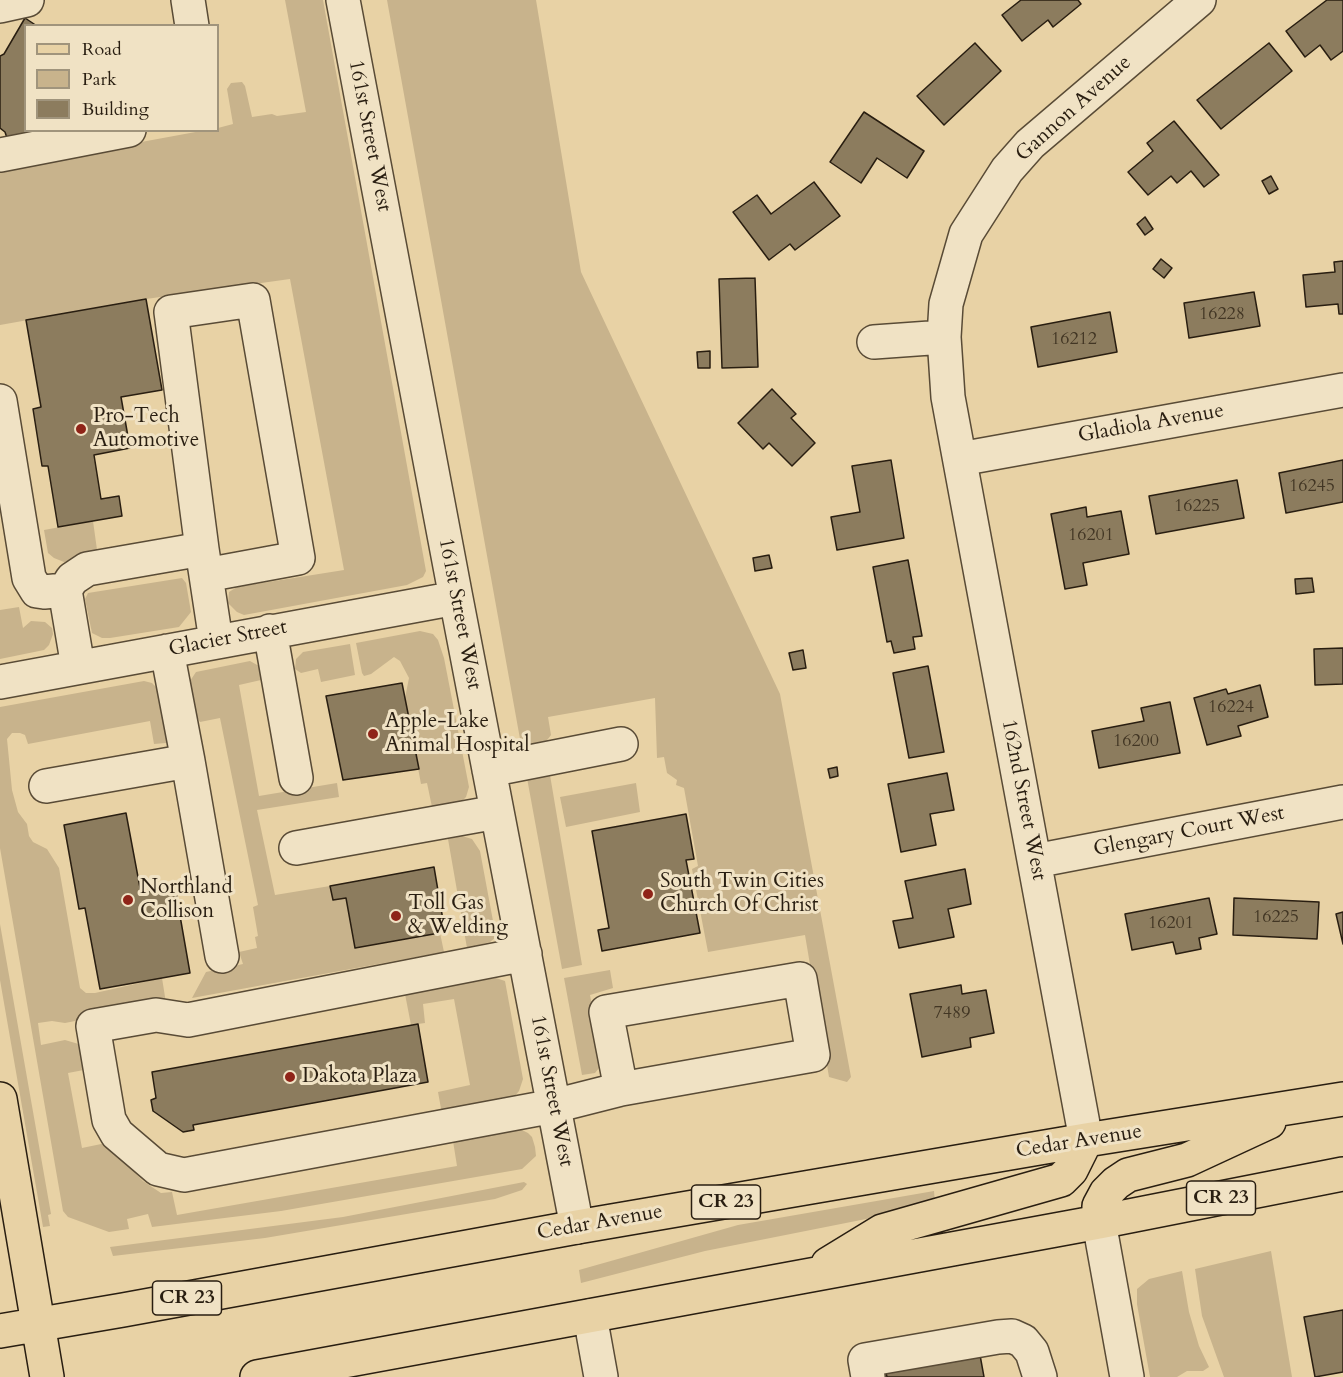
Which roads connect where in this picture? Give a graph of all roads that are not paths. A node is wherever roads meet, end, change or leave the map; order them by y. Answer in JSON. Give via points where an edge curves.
{"nodes":[{"id":1,"x":27,"y":0,"type":"edge"},
{"id":2,"x":188,"y":0,"type":"edge"},
{"id":3,"x":343,"y":0,"type":"edge"},
{"id":4,"x":1199,"y":0,"type":"edge"},
{"id":5,"x":0,"y":6,"type":"edge"},
{"id":6,"x":192,"y":24,"type":"edge"},
{"id":7,"x":119,"y":132,"type":"edge"},
{"id":8,"x":0,"y":155,"type":"edge"},
{"id":9,"x":944,"y":338,"type":"junction"},
{"id":10,"x":874,"y":342,"type":"dead end"},
{"id":11,"x":1343,"y":390,"type":"edge"},
{"id":12,"x":0,"y":401,"type":"edge"},
{"id":13,"x":960,"y":459,"type":"junction"},
{"id":14,"x":204,"y":562,"type":"junction"},
{"id":15,"x":65,"y":590,"type":"junction"},
{"id":16,"x":456,"y":598,"type":"junction"},
{"id":17,"x":270,"y":631,"type":"junction"},
{"id":18,"x":216,"y":641,"type":"junction"},
{"id":19,"x":167,"y":651,"type":"junction"},
{"id":20,"x":78,"y":668,"type":"junction"},
{"id":21,"x":0,"y":682,"type":"edge"},
{"id":22,"x":621,"y":744,"type":"dead end"},
{"id":23,"x":188,"y":761,"type":"junction"},
{"id":24,"x":489,"y":770,"type":"junction"},
{"id":25,"x":296,"y":778,"type":"dead end"},
{"id":26,"x":46,"y":786,"type":"dead end"},
{"id":27,"x":1343,"y":802,"type":"edge"},
{"id":28,"x":497,"y":812,"type":"junction"},
{"id":29,"x":296,"y":848,"type":"dead end"},
{"id":30,"x":1035,"y":861,"type":"junction"},
{"id":31,"x":525,"y":954,"type":"junction"},
{"id":32,"x":222,"y":956,"type":"dead end"},
{"id":33,"x":621,"y":1089,"type":"junction"},
{"id":34,"x":0,"y":1099,"type":"edge"},
{"id":35,"x":1343,"y":1099,"type":"edge"},
{"id":36,"x":1309,"y":1104,"type":"junction"},
{"id":37,"x":554,"y":1106,"type":"junction"},
{"id":38,"x":1086,"y":1140,"type":"junction"},
{"id":39,"x":1343,"y":1174,"type":"edge"},
{"id":40,"x":1099,"y":1222,"type":"junction"},
{"id":41,"x":578,"y":1227,"type":"junction"},
{"id":42,"x":814,"y":1273,"type":"junction"},
{"id":43,"x":590,"y":1316,"type":"junction"},
{"id":44,"x":38,"y":1324,"type":"junction"},
{"id":45,"x":0,"y":1330,"type":"edge"},
{"id":46,"x":47,"y":1377,"type":"edge"},
{"id":47,"x":257,"y":1377,"type":"edge"},
{"id":48,"x":601,"y":1377,"type":"edge"},
{"id":49,"x":868,"y":1377,"type":"edge"},
{"id":50,"x":1040,"y":1377,"type":"edge"},
{"id":51,"x":1127,"y":1377,"type":"edge"}],
"edges":[{"from":1,"to":5,"type":"street"},
{"from":2,"to":6,"type":"street"},
{"from":3,"to":16,"type":"street","name":"161st Street West"},
{"from":4,"to":9,"type":"street","name":"Gannon Avenue","via":[[1030,144],[1007,170],[966,234],[946,304]]},
{"from":7,"to":8,"type":"street"},
{"from":9,"to":10,"type":"street"},
{"from":9,"to":13,"type":"street","name":"Gannon Avenue","via":[[948,397]]},
{"from":11,"to":13,"type":"street","name":"Gladiola Avenue"},
{"from":12,"to":15,"type":"street","via":[[29,578],[37,591]]},
{"from":13,"to":30,"type":"street","name":"162nd Street West"},
{"from":14,"to":14,"type":"street","via":[[171,312],[253,300],[298,558]]},
{"from":14,"to":15,"type":"street","via":[[87,569],[72,579]]},
{"from":14,"to":18,"type":"street"},
{"from":15,"to":20,"type":"street"},
{"from":16,"to":17,"type":"street","name":"Glacier Street"},
{"from":16,"to":24,"type":"street","name":"161st Street West"},
{"from":17,"to":18,"type":"street","name":"Glacier Street"},
{"from":17,"to":25,"type":"street"},
{"from":18,"to":19,"type":"street","name":"Glacier Street"},
{"from":19,"to":20,"type":"street","name":"Glacier Street"},
{"from":19,"to":23,"type":"street"},
{"from":20,"to":21,"type":"street","name":"Glacier Street"},
{"from":22,"to":24,"type":"street"},
{"from":23,"to":26,"type":"street"},
{"from":23,"to":32,"type":"street"},
{"from":24,"to":28,"type":"street","name":"161st Street West"},
{"from":27,"to":30,"type":"street","name":"Glengary Court West"},
{"from":28,"to":29,"type":"street"},
{"from":28,"to":31,"type":"street","name":"161st Street West"},
{"from":30,"to":38,"type":"street","name":"162nd Street West"},
{"from":31,"to":37,"type":"street","name":"161st Street West"},
{"from":31,"to":37,"type":"street","via":[[189,1020],[156,1015],[93,1026],[109,1120],[117,1134],[158,1169],[184,1175]]},
{"from":33,"to":33,"type":"street","via":[[813,1055],[800,979],[606,1012]]},
{"from":33,"to":37,"type":"street"},
{"from":34,"to":44,"type":"main road"},
{"from":35,"to":36,"type":"main road","name":"Cedar Avenue","number":"CR 23"},
{"from":36,"to":38,"type":"main road","name":"Cedar Avenue","number":"CR 23"},
{"from":36,"to":40,"type":"main road","via":[[1186,1160],[1128,1175],[1106,1193],[1099,1206]]},
{"from":37,"to":41,"type":"street","name":"161st Street West"},
{"from":38,"to":41,"type":"main road","name":"Cedar Avenue","number":"CR 23"},
{"from":38,"to":42,"type":"main road","via":[[1071,1170],[1061,1180],[882,1230]]},
{"from":39,"to":40,"type":"main road","number":"CR 23"},
{"from":40,"to":42,"type":"main road","number":"CR 23"},
{"from":40,"to":51,"type":"street"},
{"from":41,"to":44,"type":"main road","name":"Cedar Avenue","number":"CR 23"},
{"from":42,"to":43,"type":"main road","number":"CR 23"},
{"from":43,"to":47,"type":"main road","number":"CR 23"},
{"from":43,"to":48,"type":"street"},
{"from":44,"to":45,"type":"main road","name":"Cedar Avenue","number":"CR 23"},
{"from":44,"to":46,"type":"main road"},
{"from":49,"to":50,"type":"street","via":[[865,1360],[1012,1336],[1032,1352]]}]}
